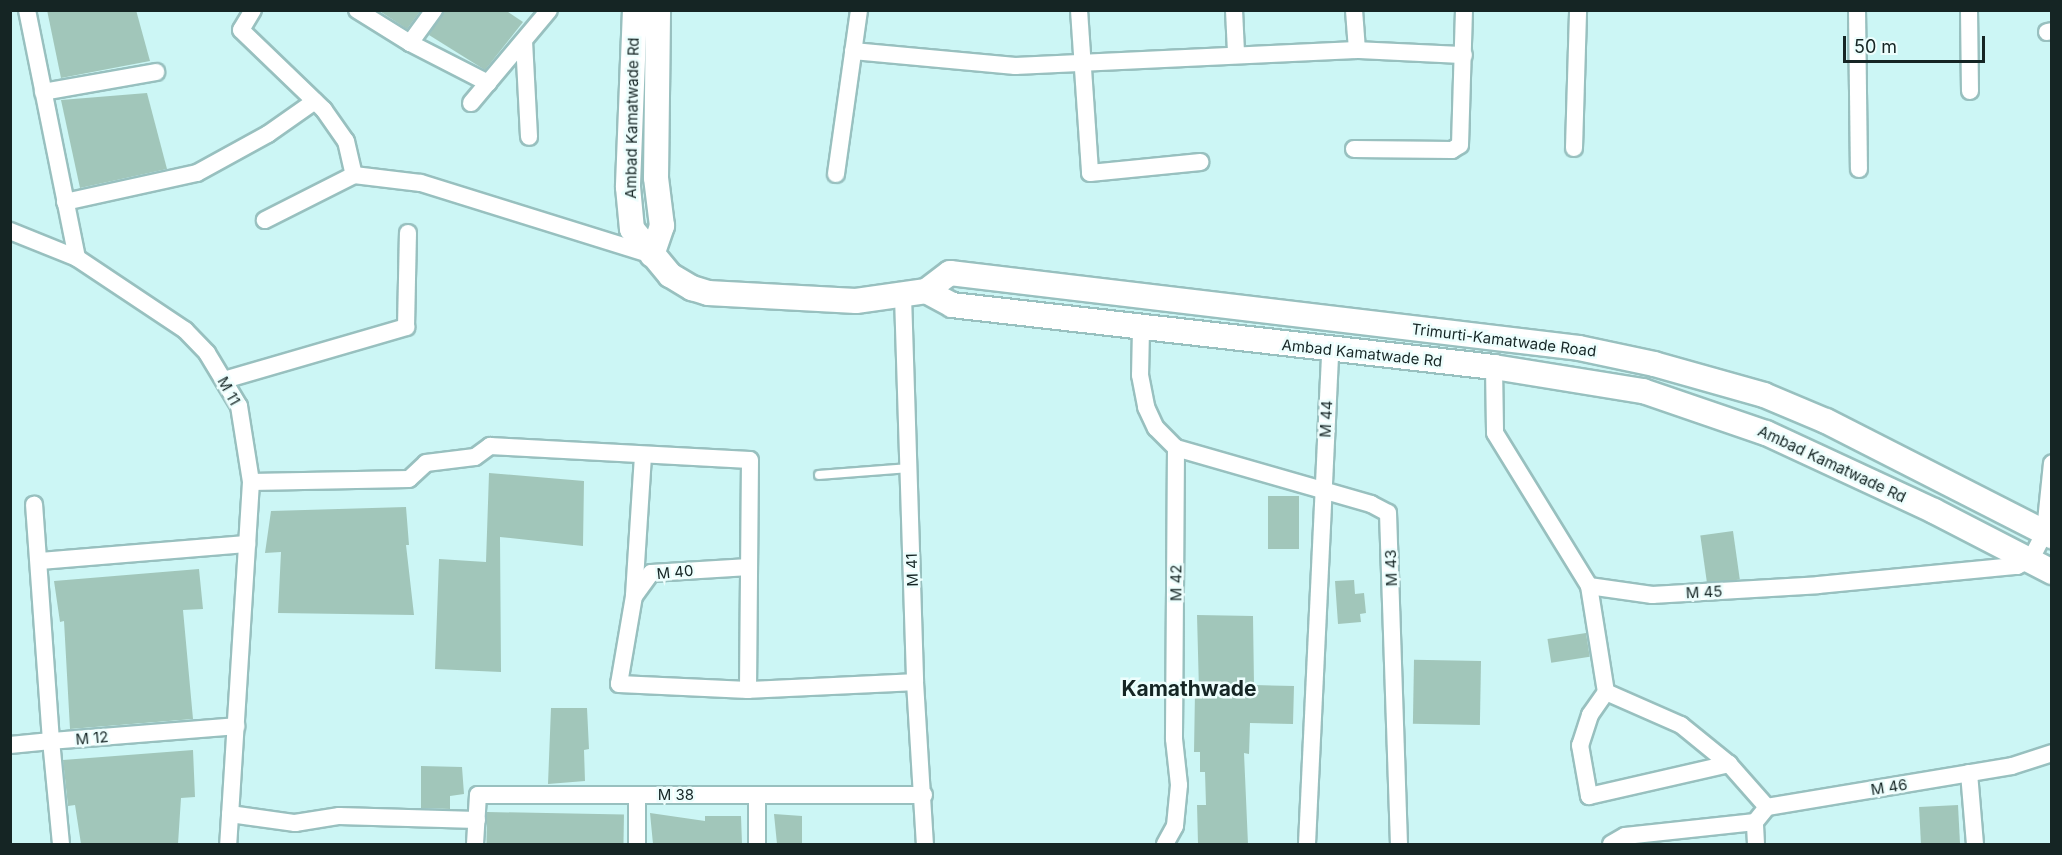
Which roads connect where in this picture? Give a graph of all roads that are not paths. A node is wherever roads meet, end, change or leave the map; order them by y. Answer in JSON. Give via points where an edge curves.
{"nodes":[{"id":1,"x":27,"y":10,"type":"edge"},
{"id":2,"x":253,"y":10,"type":"edge"},
{"id":3,"x":357,"y":10,"type":"edge"},
{"id":4,"x":434,"y":10,"type":"edge"},
{"id":5,"x":549,"y":10,"type":"edge"},
{"id":6,"x":635,"y":10,"type":"edge"},
{"id":7,"x":658,"y":10,"type":"edge"},
{"id":8,"x":859,"y":10,"type":"edge"},
{"id":9,"x":1079,"y":10,"type":"edge"},
{"id":10,"x":1234,"y":10,"type":"edge"},
{"id":11,"x":1354,"y":10,"type":"edge"},
{"id":12,"x":1464,"y":10,"type":"edge"},
{"id":13,"x":1578,"y":10,"type":"edge"},
{"id":14,"x":1857,"y":10,"type":"edge"},
{"id":15,"x":1969,"y":10,"type":"edge"},
{"id":16,"x":524,"y":41,"type":"junction"},
{"id":17,"x":410,"y":43,"type":"junction"},
{"id":18,"x":1357,"y":50,"type":"junction"},
{"id":19,"x":854,"y":51,"type":"junction"},
{"id":20,"x":1236,"y":53,"type":"junction"},
{"id":21,"x":1464,"y":55,"type":"junction"},
{"id":22,"x":1083,"y":63,"type":"junction"},
{"id":23,"x":156,"y":72,"type":"dead end"},
{"id":24,"x":488,"y":83,"type":"junction"},
{"id":25,"x":44,"y":92,"type":"junction"},
{"id":26,"x":1970,"y":92,"type":"dead end"},
{"id":27,"x":315,"y":101,"type":"junction"},
{"id":28,"x":471,"y":103,"type":"dead end"},
{"id":29,"x":529,"y":138,"type":"dead end"},
{"id":30,"x":1574,"y":148,"type":"dead end"},
{"id":31,"x":1354,"y":149,"type":"dead end"},
{"id":32,"x":1200,"y":162,"type":"dead end"},
{"id":33,"x":1859,"y":169,"type":"dead end"},
{"id":34,"x":836,"y":174,"type":"dead end"},
{"id":35,"x":354,"y":175,"type":"junction"},
{"id":36,"x":65,"y":202,"type":"junction"},
{"id":37,"x":265,"y":220,"type":"dead end"},
{"id":38,"x":10,"y":231,"type":"edge"},
{"id":39,"x":408,"y":233,"type":"dead end"},
{"id":40,"x":652,"y":255,"type":"junction"},
{"id":41,"x":78,"y":258,"type":"junction"},
{"id":42,"x":926,"y":291,"type":"junction"},
{"id":43,"x":903,"y":296,"type":"junction"},
{"id":44,"x":1141,"y":329,"type":"junction"},
{"id":45,"x":1329,"y":350,"type":"junction"},
{"id":46,"x":1494,"y":367,"type":"junction"},
{"id":47,"x":224,"y":380,"type":"junction"},
{"id":48,"x":1176,"y":448,"type":"junction"},
{"id":49,"x":643,"y":457,"type":"junction"},
{"id":50,"x":2052,"y":463,"type":"edge"},
{"id":51,"x":909,"y":468,"type":"junction"},
{"id":52,"x":819,"y":475,"type":"dead end"},
{"id":53,"x":251,"y":482,"type":"junction"},
{"id":54,"x":1322,"y":489,"type":"junction"},
{"id":55,"x":34,"y":504,"type":"dead end"},
{"id":56,"x":2048,"y":534,"type":"edge"},
{"id":57,"x":247,"y":544,"type":"junction"},
{"id":58,"x":2031,"y":559,"type":"junction"},
{"id":59,"x":39,"y":561,"type":"junction"},
{"id":60,"x":749,"y":567,"type":"junction"},
{"id":61,"x":2052,"y":572,"type":"edge"},
{"id":62,"x":1589,"y":586,"type":"junction"},
{"id":63,"x":634,"y":596,"type":"junction"},
{"id":64,"x":915,"y":682,"type":"junction"},
{"id":65,"x":748,"y":690,"type":"junction"},
{"id":66,"x":1606,"y":692,"type":"junction"},
{"id":67,"x":236,"y":726,"type":"junction"},
{"id":68,"x":51,"y":741,"type":"junction"},
{"id":69,"x":10,"y":745,"type":"edge"},
{"id":70,"x":2052,"y":753,"type":"edge"},
{"id":71,"x":1729,"y":764,"type":"junction"},
{"id":72,"x":1969,"y":773,"type":"junction"},
{"id":73,"x":637,"y":795,"type":"junction"},
{"id":74,"x":757,"y":795,"type":"junction"},
{"id":75,"x":924,"y":795,"type":"junction"},
{"id":76,"x":1767,"y":807,"type":"junction"},
{"id":77,"x":230,"y":814,"type":"junction"},
{"id":78,"x":477,"y":820,"type":"junction"},
{"id":79,"x":1755,"y":822,"type":"junction"},
{"id":80,"x":60,"y":844,"type":"edge"},
{"id":81,"x":228,"y":844,"type":"edge"},
{"id":82,"x":475,"y":844,"type":"edge"},
{"id":83,"x":637,"y":844,"type":"edge"},
{"id":84,"x":757,"y":844,"type":"edge"},
{"id":85,"x":925,"y":844,"type":"edge"},
{"id":86,"x":1165,"y":844,"type":"edge"},
{"id":87,"x":1307,"y":844,"type":"edge"},
{"id":88,"x":1399,"y":844,"type":"edge"},
{"id":89,"x":1611,"y":844,"type":"edge"},
{"id":90,"x":1756,"y":844,"type":"edge"},
{"id":91,"x":1975,"y":844,"type":"edge"}],
"edges":[{"from":1,"to":25,"type":"street"},
{"from":2,"to":27,"type":"street","via":[[241,30]]},
{"from":3,"to":17,"type":"street"},
{"from":4,"to":17,"type":"street"},
{"from":5,"to":16,"type":"street"},
{"from":6,"to":40,"type":"street","name":"Ambad Kamatwade Rd","via":[[628,187],[632,230]]},
{"from":7,"to":40,"type":"street","name":"Ambad Kamatwade Rd","via":[[656,178],[662,226]]},
{"from":8,"to":19,"type":"street"},
{"from":9,"to":22,"type":"street"},
{"from":10,"to":20,"type":"street"},
{"from":11,"to":18,"type":"street"},
{"from":12,"to":21,"type":"street"},
{"from":13,"to":30,"type":"street"},
{"from":14,"to":33,"type":"street"},
{"from":15,"to":26,"type":"street"},
{"from":16,"to":24,"type":"street"},
{"from":16,"to":29,"type":"street"},
{"from":17,"to":24,"type":"street"},
{"from":18,"to":20,"type":"street"},
{"from":18,"to":21,"type":"street"},
{"from":19,"to":22,"type":"street","via":[[1015,66]]},
{"from":19,"to":34,"type":"street"},
{"from":20,"to":22,"type":"street"},
{"from":21,"to":31,"type":"street","via":[[1463,141],[1457,148]]},
{"from":22,"to":32,"type":"street","via":[[1090,173]]},
{"from":23,"to":25,"type":"street"},
{"from":24,"to":28,"type":"street"},
{"from":25,"to":36,"type":"street"},
{"from":27,"to":35,"type":"street","via":[[346,141]]},
{"from":27,"to":36,"type":"street","via":[[267,134],[196,173]]},
{"from":35,"to":37,"type":"street"},
{"from":35,"to":40,"type":"street","via":[[421,183]]},
{"from":36,"to":41,"type":"street"},
{"from":38,"to":41,"type":"street","name":"M 11"},
{"from":39,"to":47,"type":"street","via":[[406,327]]},
{"from":40,"to":43,"type":"street","name":"Ambad Kamatwade Rd","via":[[680,282],[708,293],[856,301]]},
{"from":41,"to":47,"type":"street","name":"M 11","via":[[185,330],[207,353]]},
{"from":42,"to":43,"type":"street","name":"Ambad Kamatwade Rd"},
{"from":42,"to":44,"type":"street","name":"Ambad Kamatwade Rd","via":[[952,305]]},
{"from":42,"to":56,"type":"street","name":"Trimurti-Kamatwade Road","via":[[950,273],[1579,348],[1654,364],[1764,395],[1826,421]]},
{"from":43,"to":51,"type":"street","name":"M 41"},
{"from":44,"to":45,"type":"street","name":"Ambad Kamatwade Rd"},
{"from":44,"to":48,"type":"street","via":[[1140,375],[1146,407],[1156,428]]},
{"from":45,"to":46,"type":"street","name":"Ambad Kamatwade Rd"},
{"from":45,"to":54,"type":"street","name":"M 44"},
{"from":46,"to":58,"type":"street","name":"Ambad Kamatwade Rd","via":[[1613,385],[1699,407],[1791,444]]},
{"from":46,"to":62,"type":"street","via":[[1495,433]]},
{"from":47,"to":53,"type":"street","name":"M 11","via":[[239,406]]},
{"from":48,"to":54,"type":"street","name":"M 43"},
{"from":48,"to":86,"type":"street","name":"M 42","via":[[1174,739],[1179,785],[1175,826]]},
{"from":49,"to":53,"type":"street","via":[[490,446],[475,457],[426,463],[409,479]]},
{"from":49,"to":60,"type":"street","via":[[750,460]]},
{"from":49,"to":63,"type":"street"},
{"from":50,"to":56,"type":"street"},
{"from":51,"to":52,"type":"lane"},
{"from":51,"to":64,"type":"street","name":"M 41"},
{"from":53,"to":57,"type":"street","name":"M 11"},
{"from":54,"to":87,"type":"street","name":"M 44"},
{"from":54,"to":88,"type":"street","name":"M 43","via":[[1381,507],[1390,522]]},
{"from":55,"to":59,"type":"street"},
{"from":56,"to":58,"type":"street"},
{"from":57,"to":59,"type":"street"},
{"from":57,"to":67,"type":"street","name":"M 11"},
{"from":58,"to":61,"type":"street","name":"Ambad Kamatwade Rd"},
{"from":58,"to":62,"type":"street","name":"M 45","via":[[2000,570],[1818,585],[1652,595]]},
{"from":59,"to":68,"type":"street"},
{"from":60,"to":63,"type":"street","name":"M 40","via":[[651,573]]},
{"from":60,"to":65,"type":"street"},
{"from":62,"to":66,"type":"street"},
{"from":63,"to":65,"type":"street","name":"M 40","via":[[619,684]]},
{"from":64,"to":65,"type":"street","name":"M 40"},
{"from":64,"to":75,"type":"street","name":"M 41"},
{"from":66,"to":71,"type":"street","via":[[1681,725]]},
{"from":66,"to":71,"type":"street","via":[[1590,715],[1580,745],[1589,796]]},
{"from":67,"to":68,"type":"street","name":"M 12"},
{"from":67,"to":77,"type":"street","name":"M 11"},
{"from":68,"to":69,"type":"street","name":"M 12"},
{"from":68,"to":80,"type":"street"},
{"from":70,"to":72,"type":"street","name":"M 46","via":[[2012,766]]},
{"from":71,"to":76,"type":"street"},
{"from":72,"to":76,"type":"street","name":"M 46"},
{"from":72,"to":91,"type":"street"},
{"from":73,"to":74,"type":"street","name":"M 38"},
{"from":73,"to":78,"type":"street","name":"M 38","via":[[478,795]]},
{"from":73,"to":83,"type":"street"},
{"from":74,"to":75,"type":"street","name":"M 38"},
{"from":74,"to":84,"type":"street"},
{"from":75,"to":85,"type":"street","name":"M 41"},
{"from":76,"to":79,"type":"street"},
{"from":77,"to":78,"type":"street","via":[[295,823],[339,816]]},
{"from":77,"to":81,"type":"street","name":"M 11"},
{"from":78,"to":82,"type":"street","name":"M 38"},
{"from":79,"to":89,"type":"street","via":[[1625,836]]},
{"from":79,"to":90,"type":"street"}]}
